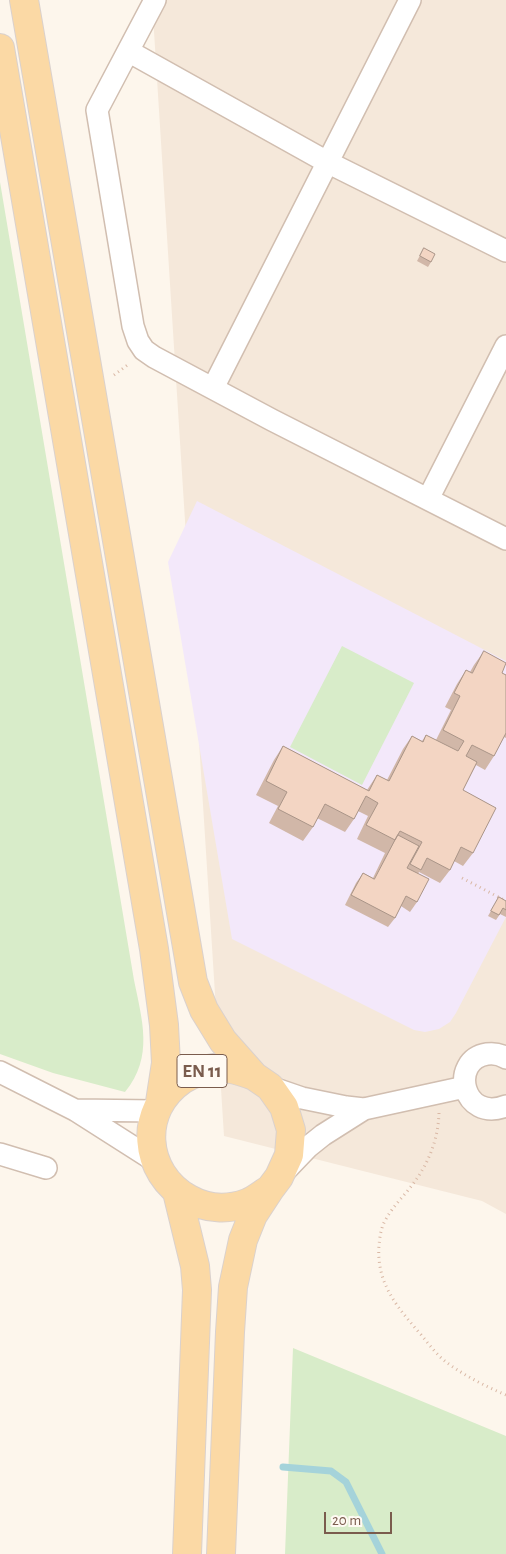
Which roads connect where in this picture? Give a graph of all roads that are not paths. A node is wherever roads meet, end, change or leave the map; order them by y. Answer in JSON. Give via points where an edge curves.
{"nodes":[{"id":1,"x":24,"y":0,"type":"edge"},
{"id":2,"x":155,"y":0,"type":"edge"},
{"id":3,"x":410,"y":0,"type":"edge"},
{"id":4,"x":0,"y":48,"type":"edge"},
{"id":5,"x":128,"y":51,"type":"junction"},
{"id":6,"x":327,"y":162,"type":"junction"},
{"id":7,"x":506,"y":251,"type":"edge"},
{"id":8,"x":506,"y":346,"type":"edge"},
{"id":9,"x":213,"y":388,"type":"junction"},
{"id":10,"x":428,"y":499,"type":"junction"},
{"id":11,"x":506,"y":539,"type":"edge"},
{"id":12,"x":504,"y":1053,"type":"edge"},
{"id":13,"x":0,"y":1072,"type":"edge"},
{"id":14,"x":262,"y":1082,"type":"junction"},
{"id":15,"x":465,"y":1087,"type":"junction"},
{"id":16,"x":506,"y":1106,"type":"edge"},
{"id":17,"x":158,"y":1107,"type":"junction"},
{"id":18,"x":364,"y":1109,"type":"junction"},
{"id":19,"x":75,"y":1110,"type":"junction"},
{"id":20,"x":0,"y":1154,"type":"edge"},
{"id":21,"x":155,"y":1161,"type":"junction"},
{"id":22,"x":46,"y":1168,"type":"dead end"},
{"id":23,"x":274,"y":1183,"type":"junction"},
{"id":24,"x":177,"y":1192,"type":"junction"},
{"id":25,"x":187,"y":1554,"type":"edge"},
{"id":26,"x":221,"y":1554,"type":"edge"}],
"edges":[{"from":1,"to":14,"type":"main road","via":[[193,982],[204,1010],[223,1041]]},
{"from":2,"to":5,"type":"street"},
{"from":3,"to":6,"type":"street"},
{"from":4,"to":17,"type":"main road","via":[[154,950],[166,1063]]},
{"from":5,"to":6,"type":"street"},
{"from":5,"to":9,"type":"street","via":[[97,110],[133,326],[144,350]]},
{"from":6,"to":7,"type":"street"},
{"from":6,"to":9,"type":"street"},
{"from":8,"to":10,"type":"street"},
{"from":9,"to":10,"type":"street"},
{"from":10,"to":11,"type":"street"},
{"from":12,"to":15,"type":"street","via":[[484,1054],[471,1063],[466,1071]]},
{"from":13,"to":19,"type":"street"},
{"from":14,"to":17,"type":"main road","number":"EN 11","via":[[234,1069],[213,1068],[192,1074],[174,1086]]},
{"from":14,"to":18,"type":"street","via":[[302,1098]]},
{"from":14,"to":23,"type":"main road","via":[[284,1107],[291,1130],[289,1154]]},
{"from":15,"to":16,"type":"street","via":[[473,1103],[481,1108],[490,1110]]},
{"from":15,"to":18,"type":"street"},
{"from":17,"to":19,"type":"street"},
{"from":17,"to":21,"type":"main road","via":[[151,1136]]},
{"from":18,"to":23,"type":"street","via":[[308,1147]]},
{"from":19,"to":21,"type":"street"},
{"from":20,"to":22,"type":"street"},
{"from":21,"to":24,"type":"main road"},
{"from":23,"to":24,"type":"main road","via":[[248,1203],[224,1208],[199,1205]]},
{"from":23,"to":26,"type":"main road","via":[[253,1215],[243,1240],[233,1287]]},
{"from":24,"to":25,"type":"main road","via":[[195,1266],[197,1290]]}]}
